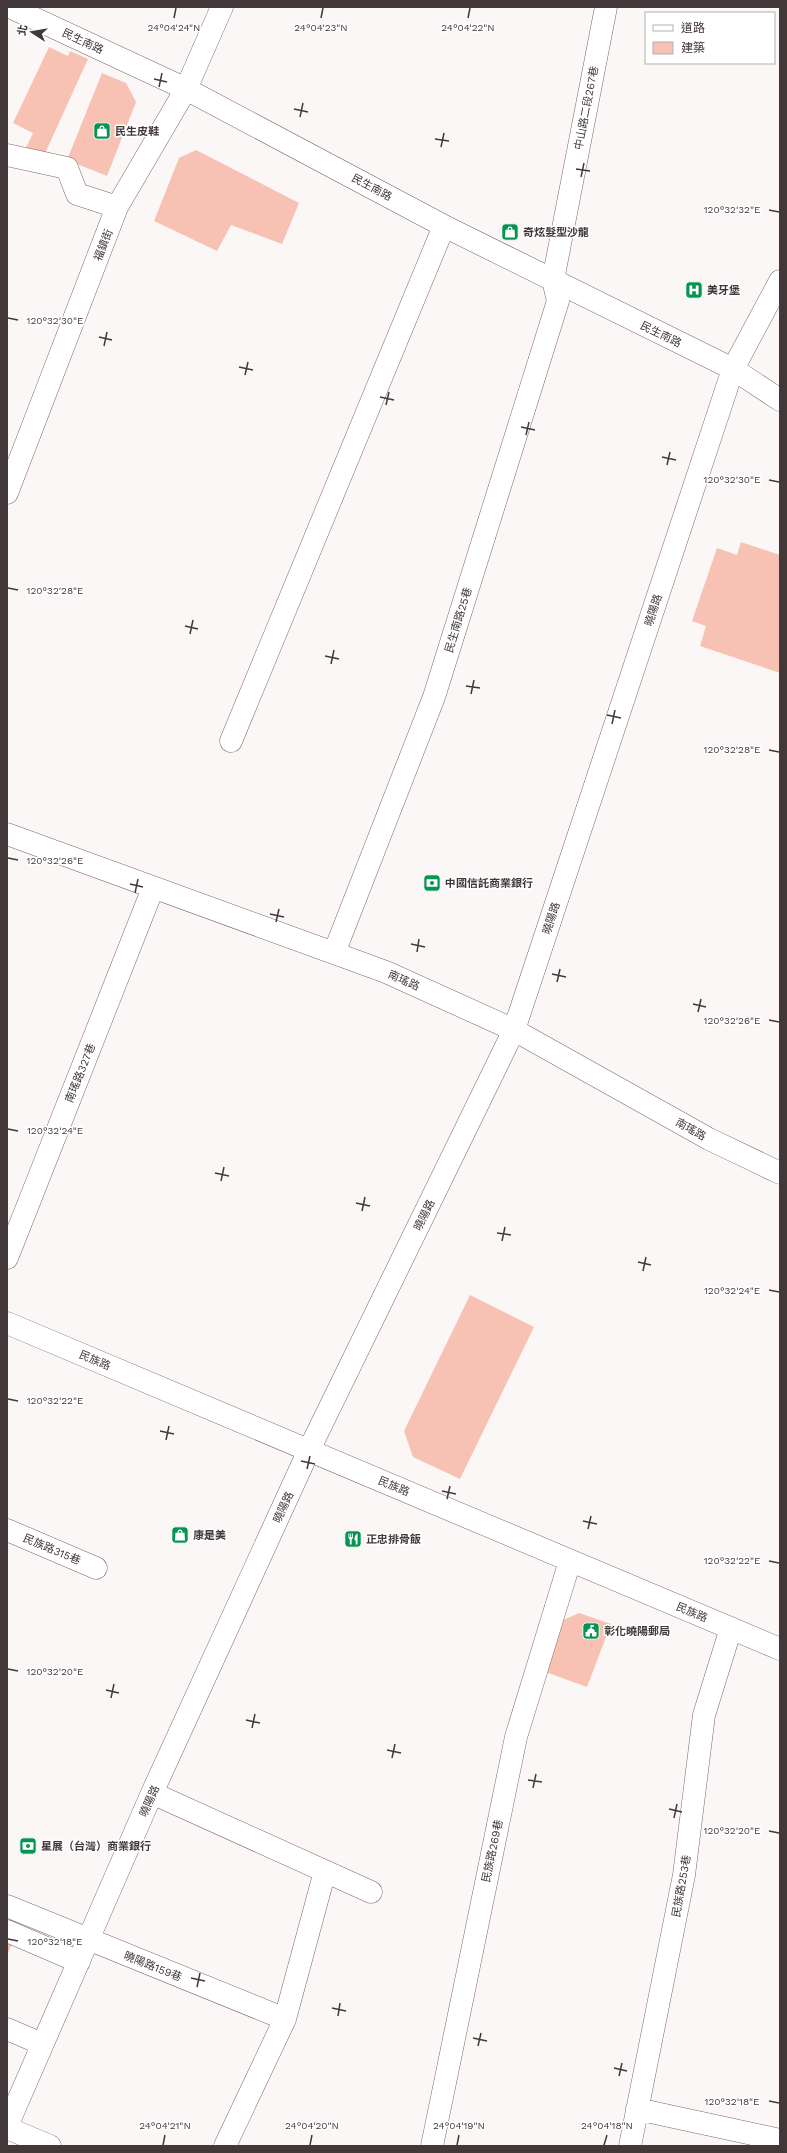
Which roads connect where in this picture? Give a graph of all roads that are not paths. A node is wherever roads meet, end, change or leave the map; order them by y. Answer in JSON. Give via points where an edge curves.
{"nodes":[{"id":1,"x":10,"y":7,"type":"edge"},
{"id":2,"x":222,"y":7,"type":"edge"},
{"id":3,"x":606,"y":7,"type":"edge"},
{"id":4,"x":186,"y":89,"type":"junction"},
{"id":5,"x":7,"y":155,"type":"edge"},
{"id":6,"x":117,"y":207,"type":"junction"},
{"id":7,"x":444,"y":226,"type":"junction"},
{"id":8,"x":552,"y":280,"type":"junction"},
{"id":9,"x":780,"y":281,"type":"edge"},
{"id":10,"x":733,"y":369,"type":"junction"},
{"id":11,"x":780,"y":400,"type":"edge"},
{"id":12,"x":7,"y":493,"type":"edge"},
{"id":13,"x":231,"y":741,"type":"dead end"},
{"id":14,"x":7,"y":834,"type":"edge"},
{"id":15,"x":153,"y":888,"type":"junction"},
{"id":16,"x":334,"y":953,"type":"junction"},
{"id":17,"x":514,"y":1030,"type":"junction"},
{"id":18,"x":780,"y":1173,"type":"edge"},
{"id":19,"x":7,"y":1258,"type":"edge"},
{"id":20,"x":7,"y":1323,"type":"edge"},
{"id":21,"x":309,"y":1450,"type":"junction"},
{"id":22,"x":7,"y":1530,"type":"edge"},
{"id":23,"x":570,"y":1561,"type":"junction"},
{"id":24,"x":96,"y":1568,"type":"dead end"},
{"id":25,"x":731,"y":1628,"type":"junction"},
{"id":26,"x":780,"y":1649,"type":"edge"},
{"id":27,"x":152,"y":1794,"type":"junction"},
{"id":28,"x":325,"y":1871,"type":"junction"},
{"id":29,"x":371,"y":1892,"type":"dead end"},
{"id":30,"x":7,"y":1906,"type":"edge"},
{"id":31,"x":7,"y":1931,"type":"edge"},
{"id":32,"x":88,"y":1939,"type":"junction"},
{"id":33,"x":79,"y":1962,"type":"junction"},
{"id":34,"x":285,"y":2019,"type":"junction"},
{"id":35,"x":7,"y":2029,"type":"edge"},
{"id":36,"x":42,"y":2044,"type":"junction"},
{"id":37,"x":637,"y":2109,"type":"junction"},
{"id":38,"x":7,"y":2127,"type":"edge"},
{"id":39,"x":780,"y":2140,"type":"edge"},
{"id":40,"x":50,"y":2146,"type":"edge"},
{"id":41,"x":225,"y":2146,"type":"edge"},
{"id":42,"x":432,"y":2146,"type":"edge"},
{"id":43,"x":630,"y":2146,"type":"edge"}],
"edges":[{"from":1,"to":4,"type":"street","name":"民生南路"},
{"from":2,"to":4,"type":"street","name":"福鎮街"},
{"from":3,"to":8,"type":"street","name":"中山路二段267巷"},
{"from":4,"to":6,"type":"street","name":"福鎮街"},
{"from":4,"to":7,"type":"street","name":"民生南路"},
{"from":5,"to":6,"type":"street","via":[[67,168],[77,194]]},
{"from":6,"to":12,"type":"street","name":"福鎮街"},
{"from":7,"to":8,"type":"street","name":"民生南路"},
{"from":7,"to":13,"type":"street"},
{"from":8,"to":10,"type":"street","name":"民生南路"},
{"from":8,"to":16,"type":"street","name":"民生南路25巷","via":[[558,301],[434,697]]},
{"from":9,"to":10,"type":"street","name":"曉陽路"},
{"from":10,"to":11,"type":"street","name":"民生南路"},
{"from":10,"to":17,"type":"street","name":"曉陽路"},
{"from":14,"to":15,"type":"street","name":"南瑤路"},
{"from":15,"to":16,"type":"street","name":"南瑤路"},
{"from":15,"to":19,"type":"street","name":"南瑤路327巷"},
{"from":16,"to":17,"type":"street","name":"南瑤路","via":[[386,972]]},
{"from":17,"to":18,"type":"street","name":"南瑤路","via":[[708,1139]]},
{"from":17,"to":21,"type":"street","name":"曉陽路"},
{"from":20,"to":21,"type":"street","name":"民族路"},
{"from":21,"to":23,"type":"street","name":"民族路"},
{"from":21,"to":27,"type":"street","name":"曉陽路"},
{"from":22,"to":24,"type":"street","name":"民族路315巷"},
{"from":23,"to":25,"type":"street","name":"民族路"},
{"from":23,"to":42,"type":"street","name":"民族路269巷","via":[[516,1737]]},
{"from":25,"to":26,"type":"street","name":"民族路"},
{"from":25,"to":37,"type":"street","name":"民族路253巷","via":[[704,1715],[684,1875]]},
{"from":27,"to":28,"type":"street"},
{"from":27,"to":32,"type":"street","name":"曉陽路"},
{"from":28,"to":29,"type":"street"},
{"from":28,"to":34,"type":"street"},
{"from":30,"to":32,"type":"street","name":"曉陽路159巷"},
{"from":31,"to":33,"type":"street"},
{"from":32,"to":33,"type":"street","name":"曉陽路"},
{"from":32,"to":34,"type":"street","name":"曉陽路159巷"},
{"from":33,"to":36,"type":"street","name":"曉陽路"},
{"from":34,"to":41,"type":"street"},
{"from":35,"to":36,"type":"street"},
{"from":36,"to":38,"type":"street","name":"曉陽路"},
{"from":37,"to":39,"type":"street"},
{"from":37,"to":43,"type":"street","name":"民族路253巷"},
{"from":38,"to":40,"type":"street"}]}
